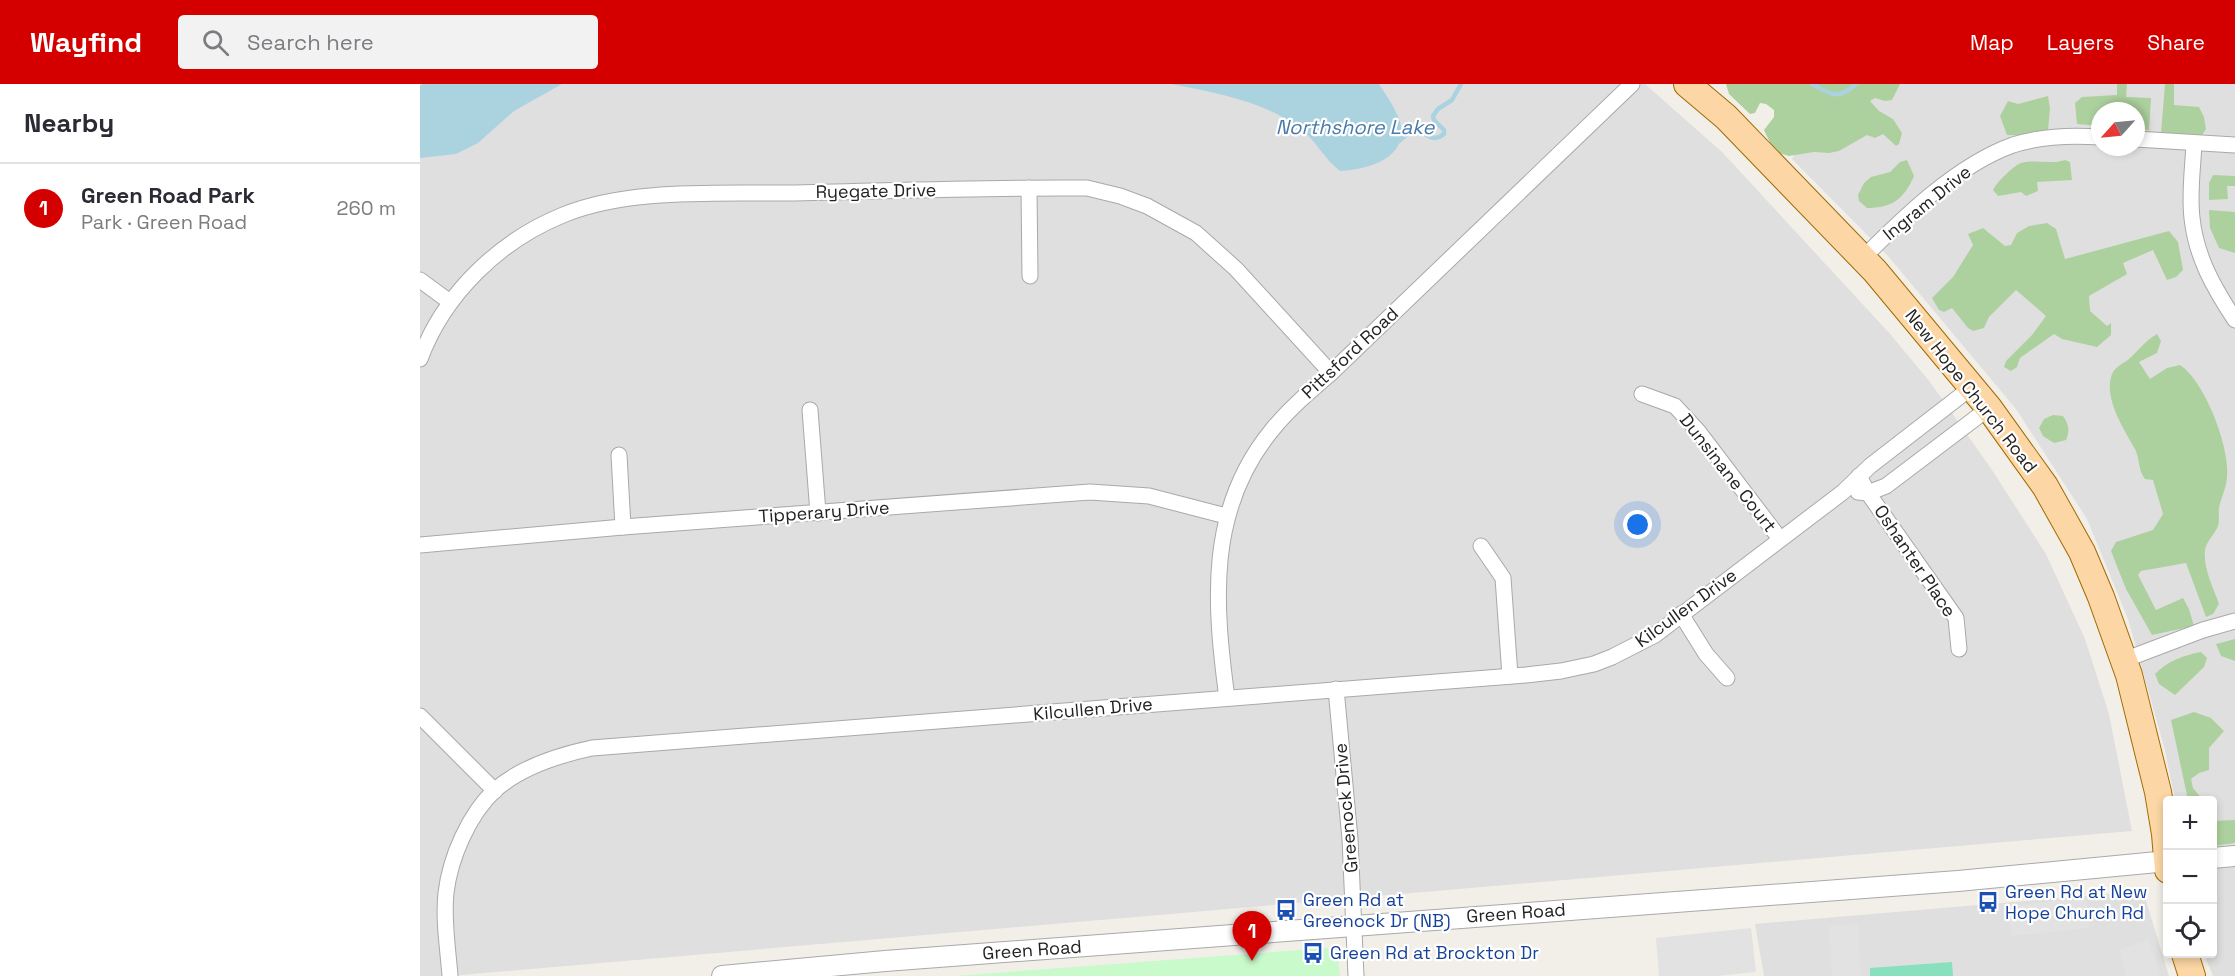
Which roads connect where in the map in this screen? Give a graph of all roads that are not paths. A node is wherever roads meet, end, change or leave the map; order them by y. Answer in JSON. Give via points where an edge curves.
{"nodes":[{"id":1,"x":1632,"y":84,"type":"edge"},
{"id":2,"x":1687,"y":84,"type":"edge"},
{"id":3,"x":2091,"y":137,"type":"edge"},
{"id":4,"x":2145,"y":140,"type":"edge"},
{"id":5,"x":2194,"y":143,"type":"junction"},
{"id":6,"x":2235,"y":145,"type":"edge"},
{"id":7,"x":1029,"y":188,"type":"junction"},
{"id":8,"x":1863,"y":258,"type":"junction"},
{"id":9,"x":1030,"y":276,"type":"dead end"},
{"id":10,"x":420,"y":280,"type":"edge"},
{"id":11,"x":450,"y":302,"type":"junction"},
{"id":12,"x":2235,"y":320,"type":"edge"},
{"id":13,"x":420,"y":360,"type":"edge"},
{"id":14,"x":1331,"y":373,"type":"junction"},
{"id":15,"x":1972,"y":387,"type":"junction"},
{"id":16,"x":1642,"y":394,"type":"dead end"},
{"id":17,"x":1989,"y":408,"type":"junction"},
{"id":18,"x":810,"y":410,"type":"dead end"},
{"id":19,"x":619,"y":455,"type":"dead end"},
{"id":20,"x":1859,"y":476,"type":"junction"},
{"id":21,"x":1844,"y":492,"type":"junction"},
{"id":22,"x":1869,"y":493,"type":"junction"},
{"id":23,"x":818,"y":513,"type":"junction"},
{"id":24,"x":1226,"y":516,"type":"junction"},
{"id":25,"x":623,"y":527,"type":"junction"},
{"id":26,"x":1780,"y":539,"type":"junction"},
{"id":27,"x":420,"y":545,"type":"edge"},
{"id":28,"x":1481,"y":546,"type":"dead end"},
{"id":29,"x":1681,"y":614,"type":"junction"},
{"id":30,"x":2235,"y":621,"type":"edge"},
{"id":31,"x":1959,"y":649,"type":"dead end"},
{"id":32,"x":2124,"y":660,"type":"junction"},
{"id":33,"x":1510,"y":676,"type":"junction"},
{"id":34,"x":1727,"y":678,"type":"dead end"},
{"id":35,"x":1336,"y":690,"type":"junction"},
{"id":36,"x":1227,"y":698,"type":"junction"},
{"id":37,"x":420,"y":716,"type":"edge"},
{"id":38,"x":495,"y":791,"type":"junction"},
{"id":39,"x":2166,"y":850,"type":"edge"},
{"id":40,"x":2235,"y":856,"type":"edge"},
{"id":41,"x":2217,"y":858,"type":"edge"},
{"id":42,"x":2163,"y":864,"type":"edge"},
{"id":43,"x":1353,"y":926,"type":"junction"},
{"id":44,"x":2186,"y":958,"type":"edge"},
{"id":45,"x":450,"y":976,"type":"edge"},
{"id":46,"x":722,"y":976,"type":"edge"},
{"id":47,"x":1356,"y":976,"type":"edge"},
{"id":48,"x":2192,"y":976,"type":"edge"}],
"edges":[{"from":1,"to":14,"type":"street","name":"Pittsford Road"},
{"from":2,"to":8,"type":"main road","name":"New Hope Church Road","via":[[1726,117]]},
{"from":3,"to":8,"type":"street","name":"Ingram Drive","via":[[2043,138],[1985,158],[1957,174]]},
{"from":4,"to":5,"type":"street"},
{"from":5,"to":6,"type":"street"},
{"from":5,"to":12,"type":"street","via":[[2192,217],[2196,240],[2211,283]]},
{"from":7,"to":9,"type":"street"},
{"from":7,"to":11,"type":"street","name":"Ryegate Drive","via":[[687,195],[596,204],[563,215],[522,237],[482,268]]},
{"from":7,"to":14,"type":"street","name":"Ryegate Drive","via":[[1087,188],[1120,196],[1175,220],[1196,233],[1236,269]]},
{"from":8,"to":15,"type":"main road","name":"New Hope Church Road"},
{"from":10,"to":11,"type":"street"},
{"from":11,"to":13,"type":"street","name":"Ryegate Drive"},
{"from":14,"to":24,"type":"street","name":"Pittsford Road","via":[[1272,430],[1244,473]]},
{"from":15,"to":17,"type":"main road","name":"New Hope Church Road"},
{"from":15,"to":20,"type":"street","name":"Kilcullen Drive"},
{"from":16,"to":26,"type":"street","name":"Dunsinane Court","via":[[1675,406]]},
{"from":17,"to":22,"type":"street","via":[[1886,486]]},
{"from":17,"to":32,"type":"main road","name":"New Hope Church Road","via":[[2069,528]]},
{"from":18,"to":23,"type":"street"},
{"from":19,"to":25,"type":"street"},
{"from":20,"to":21,"type":"street","name":"Kilcullen Drive"},
{"from":20,"to":22,"type":"street","name":"Oshanter Place"},
{"from":21,"to":22,"type":"street"},
{"from":21,"to":26,"type":"street","name":"Kilcullen Drive"},
{"from":22,"to":31,"type":"street","name":"Oshanter Place","via":[[1956,618]]},
{"from":23,"to":24,"type":"street","name":"Tipperary Drive","via":[[1090,492],[1149,496]]},
{"from":23,"to":25,"type":"street","name":"Tipperary Drive"},
{"from":24,"to":36,"type":"street","name":"Pittsford Road","via":[[1219,597]]},
{"from":25,"to":27,"type":"street","name":"Tipperary Drive"},
{"from":26,"to":29,"type":"street","name":"Kilcullen Drive"},
{"from":28,"to":33,"type":"street","via":[[1503,578]]},
{"from":29,"to":33,"type":"street","name":"Kilcullen Drive","via":[[1655,635],[1612,657],[1561,671]]},
{"from":29,"to":34,"type":"street","via":[[1706,654]]},
{"from":30,"to":32,"type":"street"},
{"from":32,"to":39,"type":"main road","name":"New Hope Church Road","via":[[2158,792]]},
{"from":33,"to":35,"type":"street","name":"Kilcullen Drive"},
{"from":35,"to":36,"type":"street","name":"Kilcullen Drive"},
{"from":35,"to":43,"type":"street","name":"Greenock Drive","via":[[1350,838]]},
{"from":36,"to":38,"type":"street","name":"Kilcullen Drive","via":[[592,748],[546,762]]},
{"from":37,"to":38,"type":"street"},
{"from":38,"to":45,"type":"street","name":"Kilcullen Drive","via":[[463,836],[450,866],[445,920]]},
{"from":40,"to":41,"type":"street"},
{"from":42,"to":43,"type":"street","name":"Green Road"},
{"from":43,"to":46,"type":"street","name":"Green Road"},
{"from":43,"to":47,"type":"street","name":"Greenock Drive"},
{"from":44,"to":48,"type":"main road"}]}
